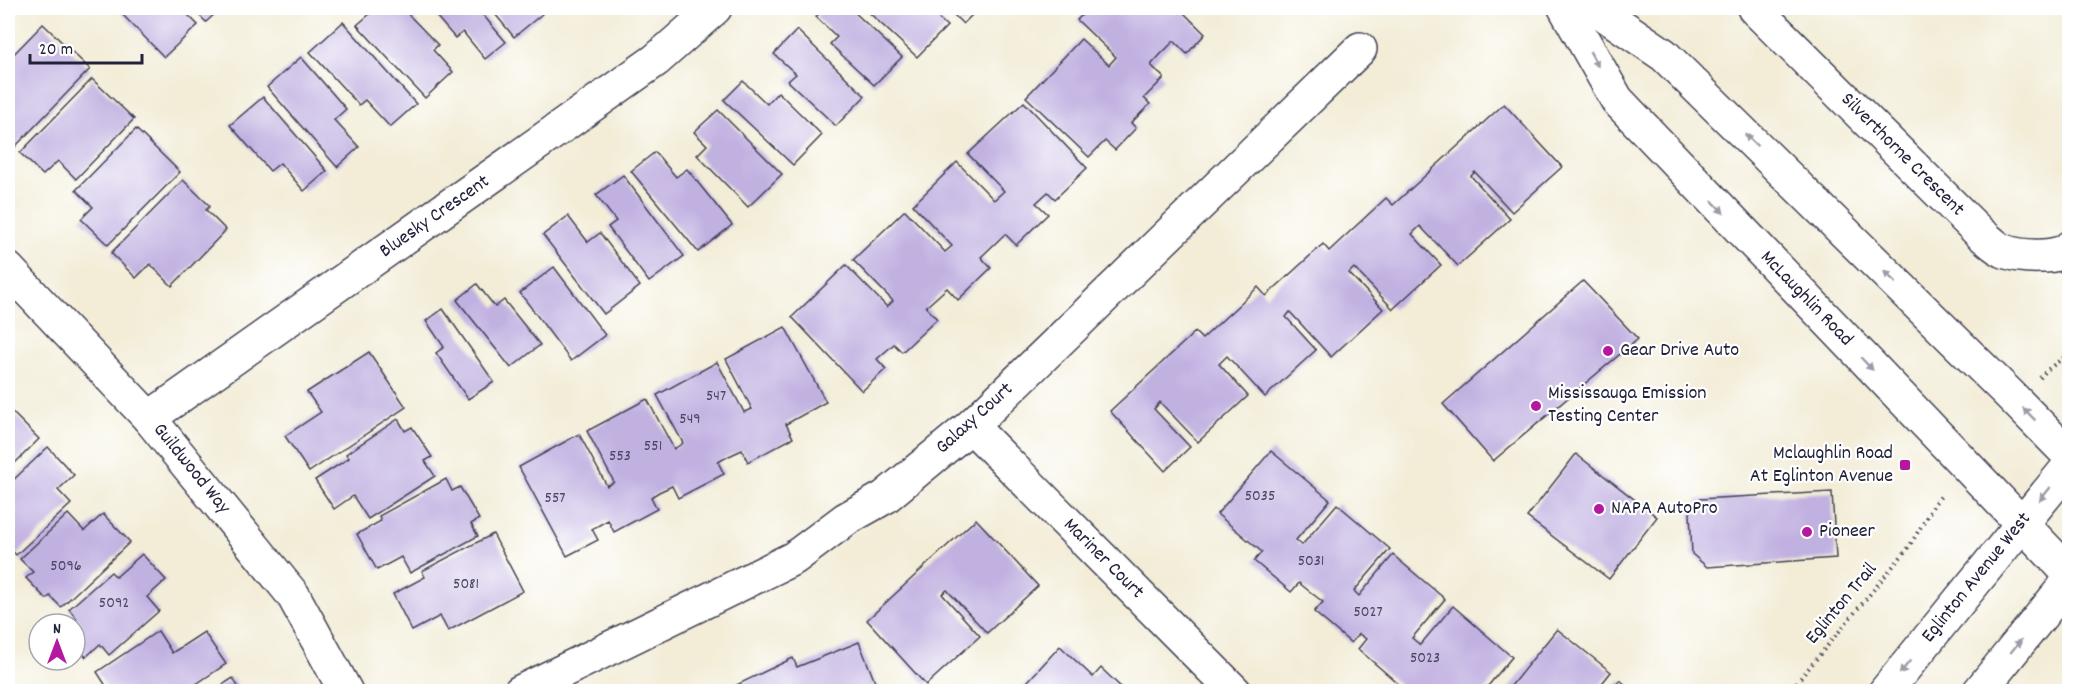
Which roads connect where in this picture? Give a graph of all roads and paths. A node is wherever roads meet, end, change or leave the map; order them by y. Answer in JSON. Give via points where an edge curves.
{"nodes":[{"id":1,"x":715,"y":8,"type":"edge"},
{"id":2,"x":1565,"y":8,"type":"edge"},
{"id":3,"x":1595,"y":8,"type":"edge"},
{"id":4,"x":1754,"y":8,"type":"edge"},
{"id":5,"x":1360,"y":49,"type":"dead end"},
{"id":6,"x":2070,"y":247,"type":"edge"},
{"id":7,"x":8,"y":269,"type":"edge"},
{"id":8,"x":2070,"y":353,"type":"edge"},
{"id":9,"x":2047,"y":370,"type":"dead end"},
{"id":10,"x":149,"y":418,"type":"junction"},
{"id":11,"x":971,"y":426,"type":"junction"},
{"id":12,"x":2070,"y":456,"type":"edge"},
{"id":13,"x":2070,"y":465,"type":"edge"},
{"id":14,"x":1935,"y":503,"type":"dead end"},
{"id":15,"x":2021,"y":524,"type":"junction"},
{"id":16,"x":2070,"y":574,"type":"edge"},
{"id":17,"x":2070,"y":580,"type":"edge"},
{"id":18,"x":346,"y":692,"type":"edge"},
{"id":19,"x":520,"y":692,"type":"edge"},
{"id":20,"x":1235,"y":692,"type":"edge"},
{"id":21,"x":1789,"y":692,"type":"edge"},
{"id":22,"x":1885,"y":692,"type":"edge"},
{"id":23,"x":1979,"y":692,"type":"edge"}],
"edges":[{"from":1,"to":10,"type":"street","name":"Bluesky Crescent","via":[[656,60]]},
{"from":2,"to":15,"type":"street","name":"McLaughlin Road","one_way":true,"via":[[1617,100]]},
{"from":12,"to":3,"type":"street","one_way":true,"via":[[1664,55]]},
{"from":4,"to":6,"type":"street","name":"Silverthorne Crescent","via":[[1981,234],[2004,251],[2037,257],[2065,252]]},
{"from":5,"to":11,"type":"street","name":"Galaxy Court"},
{"from":7,"to":10,"type":"street","name":"Guildwood Way"},
{"from":8,"to":9,"type":"path"},
{"from":10,"to":18,"type":"street","name":"Guildwood Way","via":[[293,595]]},
{"from":11,"to":19,"type":"street","name":"Galaxy Court","via":[[885,497],[846,519],[794,558]]},
{"from":11,"to":20,"type":"street","name":"Mariner Court"},
{"from":13,"to":15,"type":"street","name":"Eglinton Avenue West","one_way":true},
{"from":14,"to":21,"type":"path","name":"Eglinton Trail","via":[[1909,547]]},
{"from":15,"to":16,"type":"street","name":"McLaughlin Road"},
{"from":15,"to":22,"type":"street","name":"Eglinton Avenue West","one_way":true},
{"from":23,"to":17,"type":"street","one_way":true}]}
